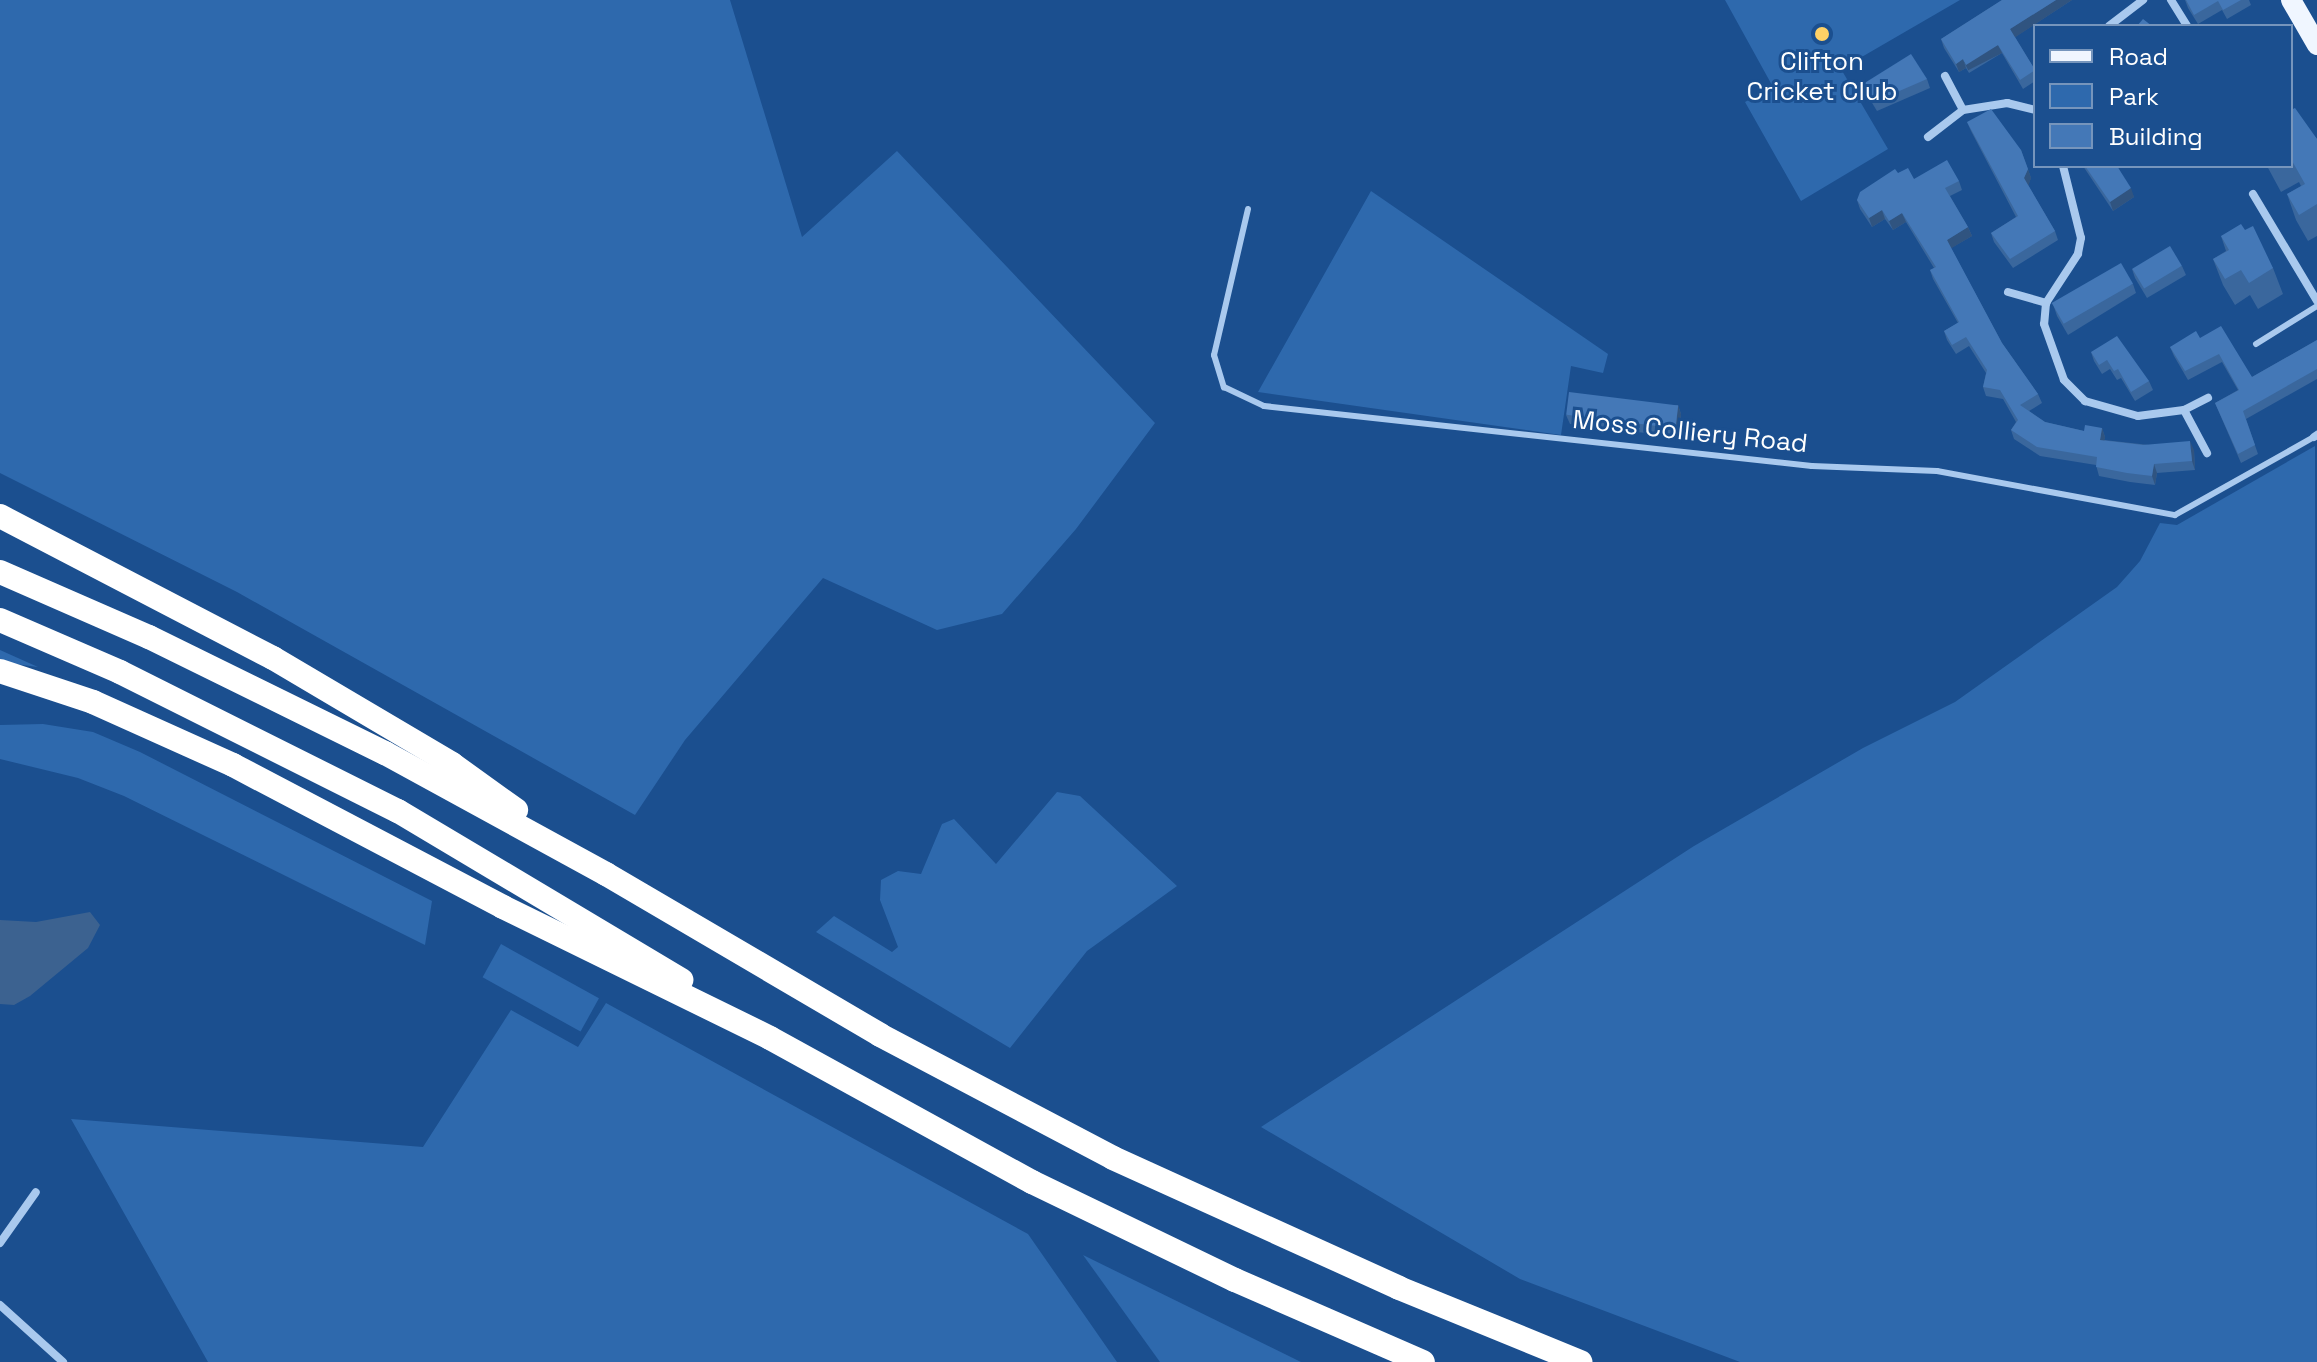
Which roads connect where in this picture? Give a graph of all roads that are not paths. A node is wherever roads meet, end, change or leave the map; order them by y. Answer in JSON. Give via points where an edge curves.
{"nodes":[{"id":1,"x":2143,"y":0,"type":"edge"},
{"id":2,"x":2171,"y":0,"type":"edge"},
{"id":3,"x":2297,"y":2,"type":"edge"},
{"id":4,"x":2112,"y":24,"type":"edge"},
{"id":5,"x":2186,"y":24,"type":"edge"},
{"id":6,"x":2317,"y":45,"type":"edge"},
{"id":7,"x":1945,"y":76,"type":"dead end"},
{"id":8,"x":1963,"y":110,"type":"junction"},
{"id":9,"x":2033,"y":110,"type":"edge"},
{"id":10,"x":1928,"y":137,"type":"dead end"},
{"id":11,"x":2064,"y":168,"type":"edge"},
{"id":12,"x":2253,"y":194,"type":"dead end"},
{"id":13,"x":1248,"y":209,"type":"dead end"},
{"id":14,"x":2008,"y":292,"type":"dead end"},
{"id":15,"x":2046,"y":303,"type":"junction"},
{"id":16,"x":2317,"y":304,"type":"edge"},
{"id":17,"x":2256,"y":344,"type":"dead end"},
{"id":18,"x":2208,"y":398,"type":"dead end"},
{"id":19,"x":2184,"y":410,"type":"junction"},
{"id":20,"x":2315,"y":436,"type":"edge"},
{"id":21,"x":2207,"y":453,"type":"dead end"},
{"id":22,"x":0,"y":516,"type":"edge"},
{"id":23,"x":0,"y":572,"type":"edge"},
{"id":24,"x":0,"y":620,"type":"edge"},
{"id":25,"x":0,"y":671,"type":"edge"},
{"id":26,"x":606,"y":874,"type":"junction"},
{"id":27,"x":770,"y":1038,"type":"junction"},
{"id":28,"x":36,"y":1192,"type":"dead end"},
{"id":29,"x":0,"y":1243,"type":"edge"},
{"id":30,"x":0,"y":1305,"type":"edge"},
{"id":31,"x":63,"y":1362,"type":"edge"},
{"id":32,"x":1423,"y":1362,"type":"edge"},
{"id":33,"x":1580,"y":1362,"type":"edge"}],
"edges":[{"from":1,"to":4,"type":"street"},
{"from":2,"to":5,"type":"street"},
{"from":3,"to":6,"type":"main road"},
{"from":7,"to":8,"type":"street"},
{"from":8,"to":9,"type":"street","via":[[2007,103]]},
{"from":8,"to":10,"type":"street"},
{"from":11,"to":15,"type":"street","via":[[2081,238],[2078,254]]},
{"from":12,"to":16,"type":"street"},
{"from":13,"to":20,"type":"lane","name":"Moss Colliery Road","via":[[1214,355],[1224,387],[1264,406],[1812,466],[1937,471],[2175,515]]},
{"from":14,"to":15,"type":"street"},
{"from":15,"to":19,"type":"street","via":[[2049,346],[2064,380],[2085,401],[2138,416]]},
{"from":16,"to":17,"type":"lane"},
{"from":18,"to":19,"type":"street"},
{"from":19,"to":21,"type":"street"},
{"from":22,"to":26,"type":"highway","via":[[328,691],[452,764]]},
{"from":23,"to":26,"type":"highway","via":[[268,693]]},
{"from":24,"to":27,"type":"highway","via":[[120,672],[398,811],[617,938]]},
{"from":25,"to":27,"type":"highway","via":[[93,702],[233,765],[503,907]]},
{"from":26,"to":33,"type":"highway","via":[[867,1028],[1067,1135],[1399,1288]]},
{"from":27,"to":32,"type":"highway","via":[[1032,1182],[1235,1280]]},
{"from":28,"to":29,"type":"street"},
{"from":30,"to":31,"type":"street"}]}
